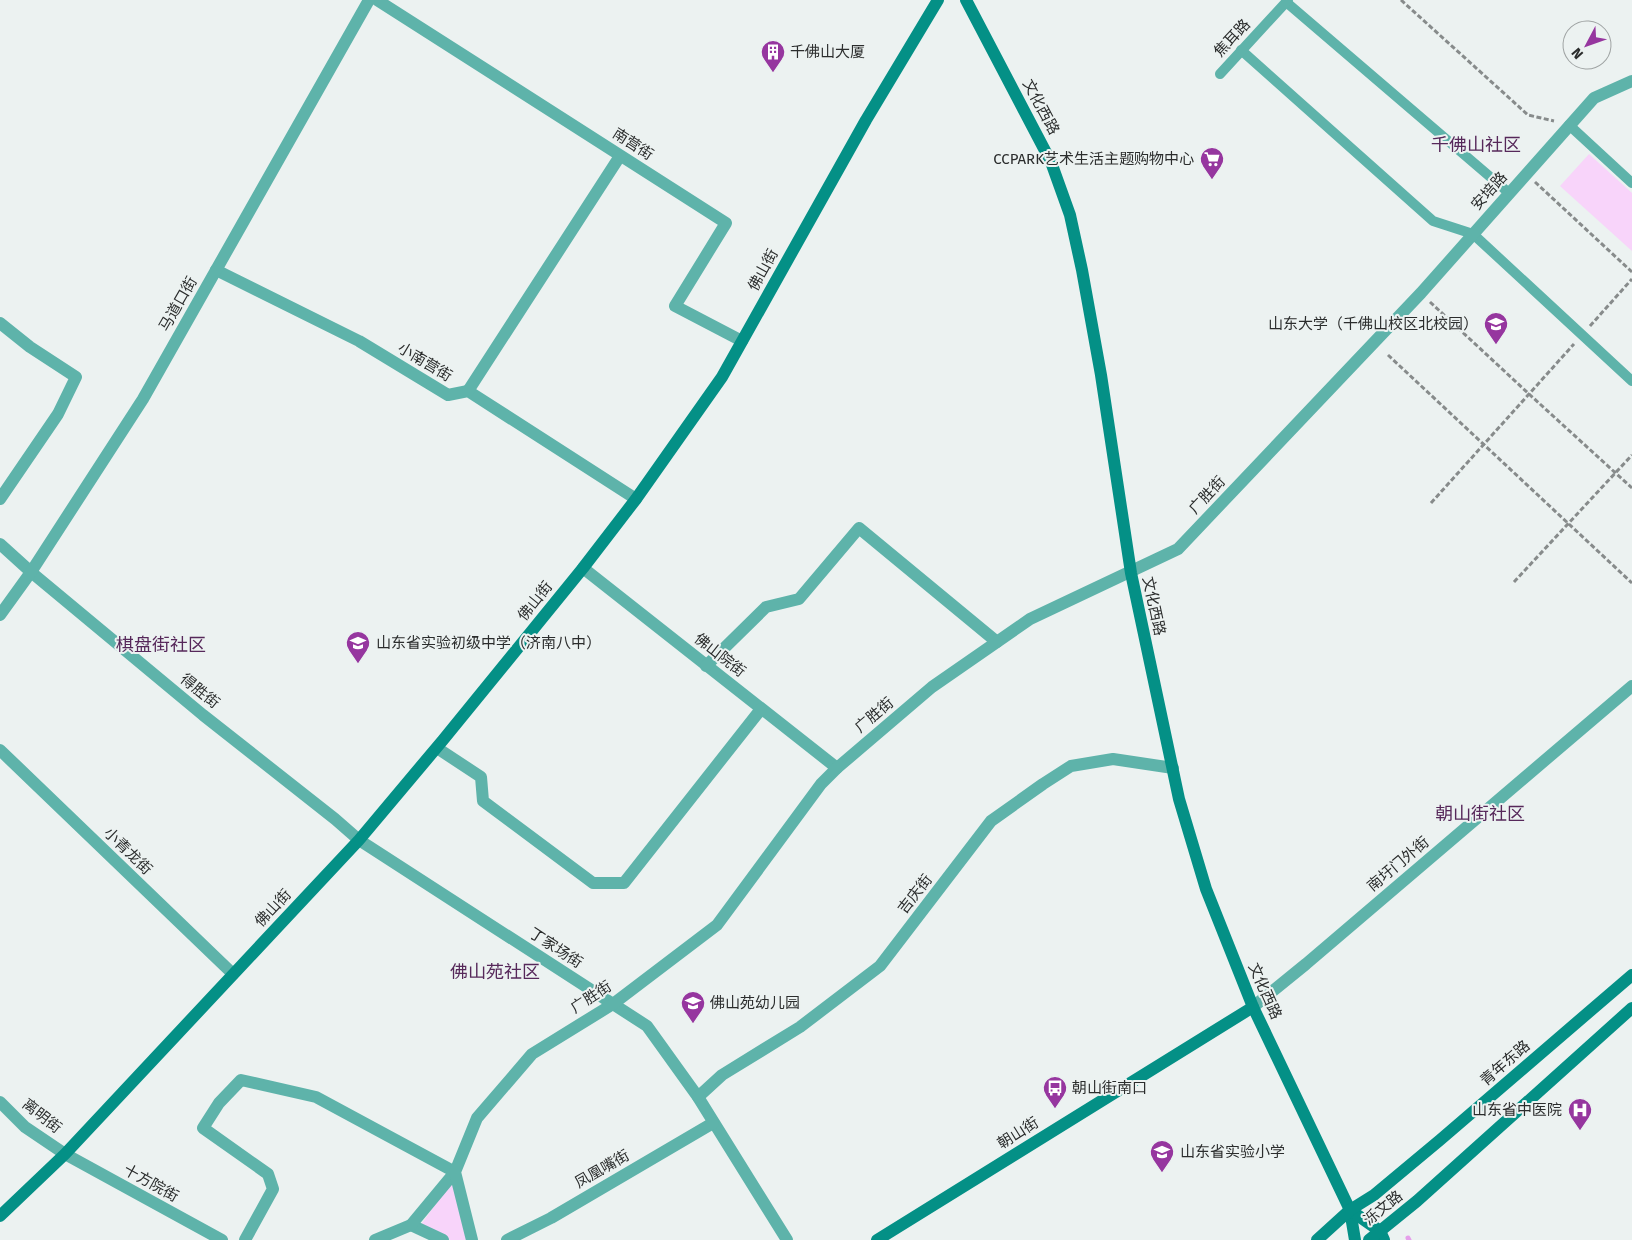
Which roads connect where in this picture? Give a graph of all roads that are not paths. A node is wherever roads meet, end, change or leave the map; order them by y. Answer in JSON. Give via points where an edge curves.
{"nodes":[{"id":1,"x":369,"y":0,"type":"edge"},
{"id":2,"x":377,"y":0,"type":"edge"},
{"id":3,"x":938,"y":0,"type":"edge"},
{"id":4,"x":966,"y":0,"type":"edge"},
{"id":5,"x":1287,"y":1,"type":"edge"},
{"id":6,"x":1241,"y":50,"type":"junction"},
{"id":7,"x":1220,"y":74,"type":"dead end"},
{"id":8,"x":1632,"y":81,"type":"edge"},
{"id":9,"x":1570,"y":125,"type":"junction"},
{"id":10,"x":620,"y":156,"type":"junction"},
{"id":11,"x":1632,"y":183,"type":"edge"},
{"id":12,"x":1509,"y":193,"type":"junction"},
{"id":13,"x":1473,"y":234,"type":"junction"},
{"id":14,"x":216,"y":270,"type":"junction"},
{"id":15,"x":1421,"y":293,"type":"joint"},
{"id":16,"x":0,"y":323,"type":"edge"},
{"id":17,"x":742,"y":341,"type":"junction"},
{"id":18,"x":1632,"y":381,"type":"edge"},
{"id":19,"x":468,"y":391,"type":"junction"},
{"id":20,"x":0,"y":499,"type":"edge"},
{"id":21,"x":636,"y":499,"type":"junction"},
{"id":22,"x":0,"y":544,"type":"edge"},
{"id":23,"x":582,"y":568,"type":"junction"},
{"id":24,"x":31,"y":572,"type":"junction"},
{"id":25,"x":1130,"y":573,"type":"junction"},
{"id":26,"x":0,"y":615,"type":"edge"},
{"id":27,"x":997,"y":642,"type":"junction"},
{"id":28,"x":706,"y":666,"type":"junction"},
{"id":29,"x":1632,"y":686,"type":"edge"},
{"id":30,"x":761,"y":708,"type":"junction"},
{"id":31,"x":437,"y":748,"type":"junction"},
{"id":32,"x":0,"y":750,"type":"edge"},
{"id":33,"x":837,"y":768,"type":"junction"},
{"id":34,"x":1173,"y":768,"type":"junction"},
{"id":35,"x":359,"y":840,"type":"junction"},
{"id":36,"x":233,"y":974,"type":"junction"},
{"id":37,"x":1632,"y":975,"type":"edge"},
{"id":38,"x":613,"y":1004,"type":"junction"},
{"id":39,"x":1253,"y":1007,"type":"junction"},
{"id":40,"x":1632,"y":1008,"type":"edge"},
{"id":41,"x":698,"y":1098,"type":"junction"},
{"id":42,"x":0,"y":1102,"type":"edge"},
{"id":43,"x":713,"y":1123,"type":"junction"},
{"id":44,"x":65,"y":1154,"type":"junction"},
{"id":45,"x":455,"y":1172,"type":"junction"},
{"id":46,"x":1350,"y":1210,"type":"junction"},
{"id":47,"x":0,"y":1216,"type":"edge"},
{"id":48,"x":411,"y":1225,"type":"junction"},
{"id":49,"x":1382,"y":1236,"type":"edge"},
{"id":50,"x":222,"y":1240,"type":"edge"},
{"id":51,"x":245,"y":1240,"type":"edge"},
{"id":52,"x":375,"y":1240,"type":"edge"},
{"id":53,"x":443,"y":1240,"type":"edge"},
{"id":54,"x":472,"y":1240,"type":"edge"},
{"id":55,"x":507,"y":1240,"type":"edge"},
{"id":56,"x":787,"y":1240,"type":"edge"},
{"id":57,"x":877,"y":1240,"type":"edge"},
{"id":58,"x":1317,"y":1240,"type":"edge"},
{"id":59,"x":1354,"y":1240,"type":"edge"},
{"id":60,"x":1369,"y":1240,"type":"edge"}],
"edges":[{"from":1,"to":14,"type":"street","name":"马道口街"},
{"from":2,"to":10,"type":"street","name":"南营街"},
{"from":3,"to":17,"type":"main road","name":"佛山街","via":[[866,120]]},
{"from":4,"to":25,"type":"main road","name":"文化西路","via":[[1051,162],[1070,215],[1099,366]]},
{"from":5,"to":6,"type":"lane","name":"焦耳路"},
{"from":5,"to":12,"type":"lane"},
{"from":6,"to":7,"type":"lane","name":"焦耳路"},
{"from":6,"to":13,"type":"lane","via":[[1433,221]]},
{"from":8,"to":9,"type":"street","name":"安培路","via":[[1594,98]]},
{"from":9,"to":11,"type":"lane"},
{"from":9,"to":12,"type":"street","name":"安培路"},
{"from":10,"to":17,"type":"street","name":"南营街","via":[[726,223],[675,306]]},
{"from":10,"to":19,"type":"street"},
{"from":12,"to":13,"type":"street","name":"安培路"},
{"from":13,"to":15,"type":"street","name":"安培路"},
{"from":13,"to":18,"type":"lane"},
{"from":14,"to":19,"type":"street","name":"小南营街","via":[[359,341],[448,395]]},
{"from":14,"to":24,"type":"street","name":"马道口街","via":[[143,399]]},
{"from":15,"to":25,"type":"street","name":"广胜街","via":[[1178,549]]},
{"from":16,"to":20,"type":"street","via":[[76,377],[58,414]]},
{"from":17,"to":21,"type":"main road","name":"佛山街","via":[[722,376]]},
{"from":19,"to":21,"type":"street","name":"小南营街"},
{"from":21,"to":23,"type":"main road","name":"佛山街"},
{"from":22,"to":24,"type":"street","name":"得胜街"},
{"from":23,"to":28,"type":"street","name":"佛山院街"},
{"from":23,"to":31,"type":"main road","name":"佛山街"},
{"from":24,"to":26,"type":"street","name":"马道口街"},
{"from":24,"to":35,"type":"street","name":"得胜街"},
{"from":25,"to":27,"type":"street","name":"广胜街","via":[[1030,619]]},
{"from":25,"to":34,"type":"main road","name":"文化西路"},
{"from":27,"to":28,"type":"street","via":[[859,528],[799,599],[766,606]]},
{"from":27,"to":33,"type":"street","name":"广胜街","via":[[932,687]]},
{"from":28,"to":30,"type":"street","name":"佛山院街"},
{"from":29,"to":39,"type":"street","name":"南圩门外街"},
{"from":30,"to":31,"type":"street","via":[[624,883],[594,883],[483,800],[481,777]]},
{"from":30,"to":33,"type":"street","name":"佛山院街"},
{"from":31,"to":35,"type":"main road","name":"佛山街"},
{"from":32,"to":36,"type":"street","name":"小青龙街"},
{"from":33,"to":38,"type":"street","name":"广胜街","via":[[821,784],[717,925]]},
{"from":34,"to":39,"type":"main road","name":"文化西路","via":[[1206,889]]},
{"from":34,"to":41,"type":"street","name":"吉庆街","via":[[1113,759],[1071,766],[1043,784],[992,821],[880,966],[800,1027],[722,1075]]},
{"from":35,"to":36,"type":"main road","name":"佛山街"},
{"from":35,"to":38,"type":"street","name":"丁家场街"},
{"from":36,"to":44,"type":"main road","name":"佛山街"},
{"from":37,"to":46,"type":"main road","name":"青年东路","via":[[1374,1195]]},
{"from":38,"to":41,"type":"street","name":"丁家场街","via":[[647,1026]]},
{"from":38,"to":45,"type":"street","name":"广胜街","via":[[532,1054],[477,1118]]},
{"from":39,"to":46,"type":"main road","name":"文化西路"},
{"from":39,"to":57,"type":"main road","name":"朝山街"},
{"from":40,"to":49,"type":"main road","name":"泺文路","via":[[1398,1216]]},
{"from":41,"to":43,"type":"street","name":"丁家场街"},
{"from":42,"to":44,"type":"street","name":"离明街","via":[[24,1127]]},
{"from":43,"to":55,"type":"street","name":"凤凰嘴街","via":[[551,1218]]},
{"from":43,"to":56,"type":"street","name":"丁家场街"},
{"from":44,"to":47,"type":"main road","name":"佛山街"},
{"from":44,"to":50,"type":"street","name":"十方院街"},
{"from":45,"to":48,"type":"street"},
{"from":45,"to":51,"type":"street","via":[[316,1097],[241,1080],[219,1103],[203,1128],[268,1174],[273,1189]]},
{"from":45,"to":54,"type":"street"},
{"from":46,"to":49,"type":"main road","name":"文化西路"},
{"from":46,"to":58,"type":"main road","name":"泺文路"},
{"from":46,"to":59,"type":"main road","name":"文化西路"},
{"from":48,"to":52,"type":"street"},
{"from":48,"to":53,"type":"street"},
{"from":49,"to":60,"type":"main road","name":"泺文路"}]}
